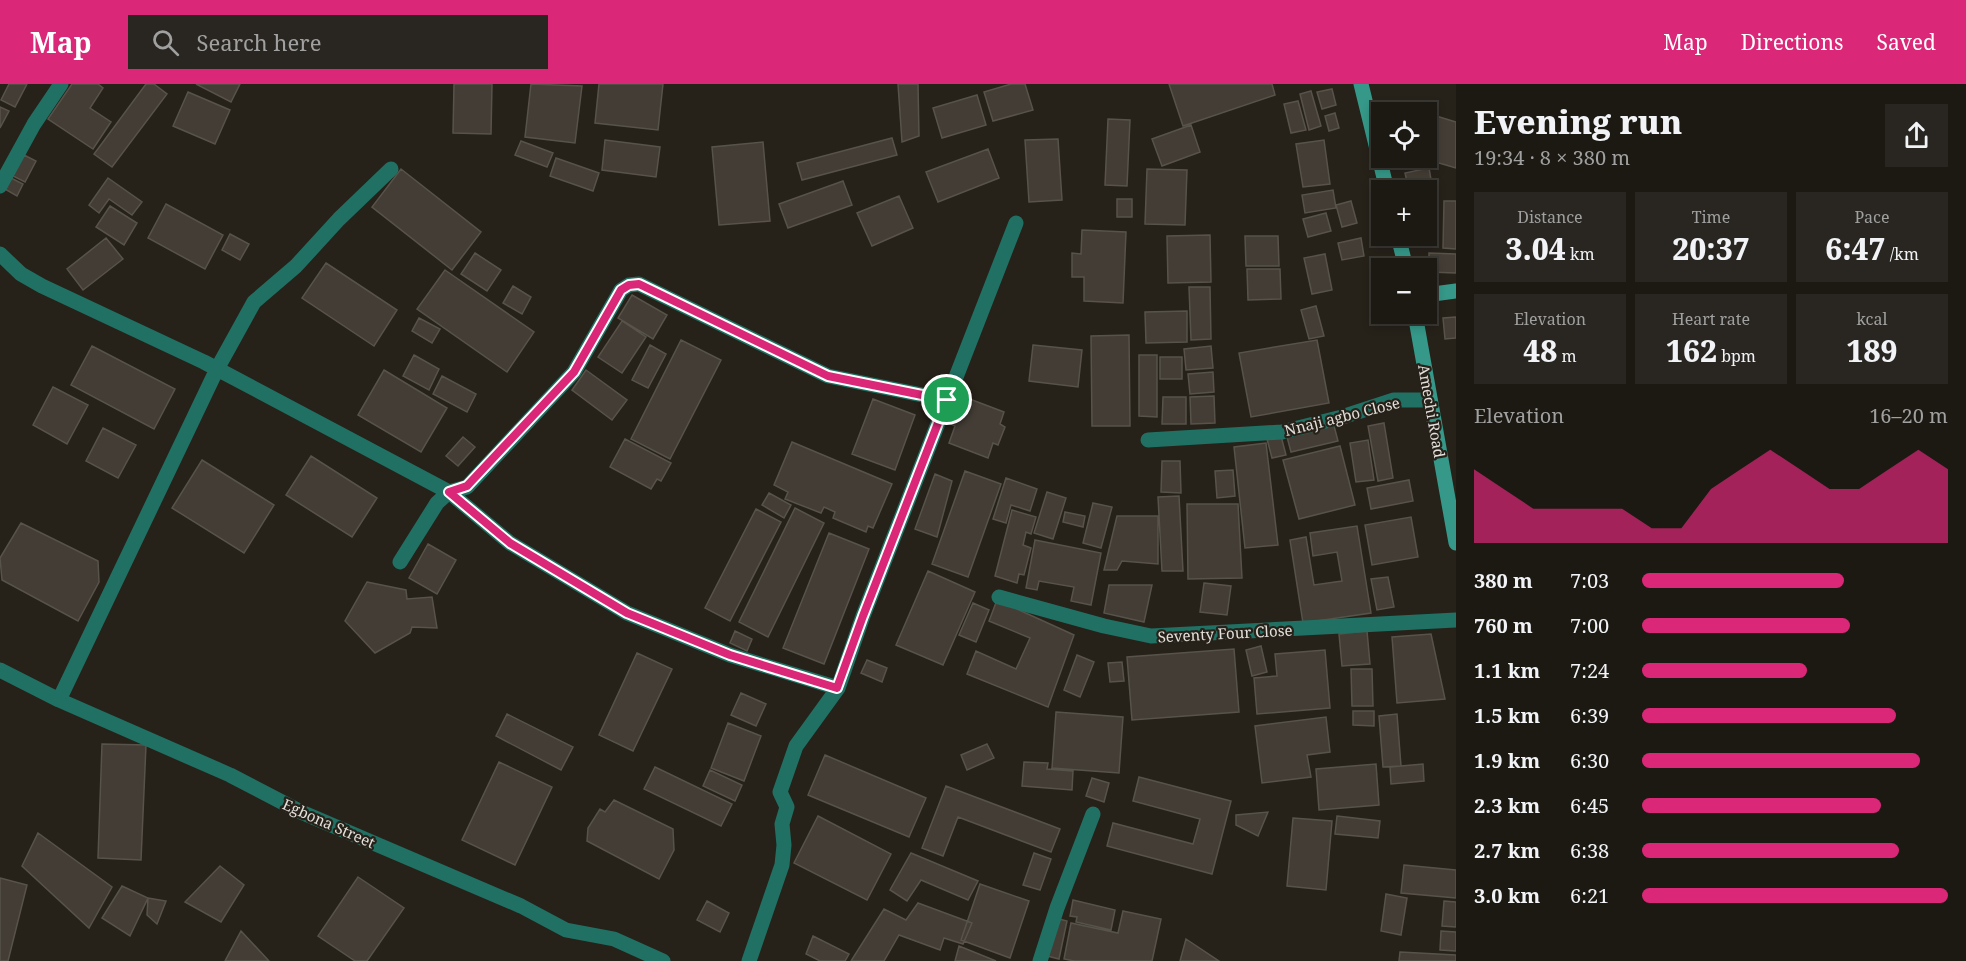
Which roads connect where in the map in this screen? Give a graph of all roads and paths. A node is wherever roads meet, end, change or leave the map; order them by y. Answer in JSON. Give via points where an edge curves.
{"nodes":[{"id":1,"x":61,"y":84,"type":"edge"},
{"id":2,"x":1361,"y":84,"type":"edge"},
{"id":3,"x":391,"y":169,"type":"dead end"},
{"id":4,"x":1385,"y":180,"type":"edge"},
{"id":5,"x":0,"y":186,"type":"edge"},
{"id":6,"x":1016,"y":223,"type":"dead end"},
{"id":7,"x":0,"y":254,"type":"edge"},
{"id":8,"x":1456,"y":291,"type":"edge"},
{"id":9,"x":1437,"y":294,"type":"edge"},
{"id":10,"x":1417,"y":324,"type":"edge"},
{"id":11,"x":217,"y":369,"type":"junction"},
{"id":12,"x":947,"y":400,"type":"junction"},
{"id":13,"x":1429,"y":400,"type":"junction"},
{"id":14,"x":1148,"y":440,"type":"dead end"},
{"id":15,"x":449,"y":492,"type":"junction"},
{"id":16,"x":1456,"y":543,"type":"edge"},
{"id":17,"x":400,"y":562,"type":"dead end"},
{"id":18,"x":999,"y":597,"type":"dead end"},
{"id":19,"x":1456,"y":620,"type":"edge"},
{"id":20,"x":0,"y":670,"type":"edge"},
{"id":21,"x":837,"y":688,"type":"junction"},
{"id":22,"x":59,"y":700,"type":"junction"},
{"id":23,"x":1094,"y":814,"type":"dead end"},
{"id":24,"x":663,"y":961,"type":"edge"},
{"id":25,"x":749,"y":961,"type":"edge"},
{"id":26,"x":1040,"y":961,"type":"edge"}],
"edges":[{"from":1,"to":5,"type":"street"},
{"from":2,"to":4,"type":"main road"},
{"from":3,"to":11,"type":"street","via":[[296,266],[254,302]]},
{"from":6,"to":12,"type":"street"},
{"from":7,"to":11,"type":"street","via":[[21,274],[42,286]]},
{"from":8,"to":9,"type":"main road"},
{"from":10,"to":13,"type":"main road","name":"Amechi Road"},
{"from":11,"to":15,"type":"street"},
{"from":11,"to":22,"type":"street"},
{"from":12,"to":15,"type":"street","via":[[828,376],[639,284],[629,285],[621,290],[574,372],[467,486]]},
{"from":12,"to":21,"type":"street"},
{"from":13,"to":14,"type":"street","name":"Nnaji agbo Close","via":[[1394,400],[1282,432]]},
{"from":13,"to":16,"type":"main road","name":"Amechi Road"},
{"from":15,"to":17,"type":"street","via":[[437,503]]},
{"from":15,"to":21,"type":"street","via":[[510,543],[627,613],[730,655]]},
{"from":18,"to":19,"type":"street","name":"Seventy Four Close","via":[[1151,636]]},
{"from":20,"to":22,"type":"street","name":"Egbona Street"},
{"from":21,"to":25,"type":"street","via":[[796,746],[780,792],[787,807],[782,824],[782,865]]},
{"from":22,"to":24,"type":"street","name":"Egbona Street","via":[[230,775],[301,812],[521,906],[566,930],[614,939]]},
{"from":23,"to":26,"type":"street"}]}
